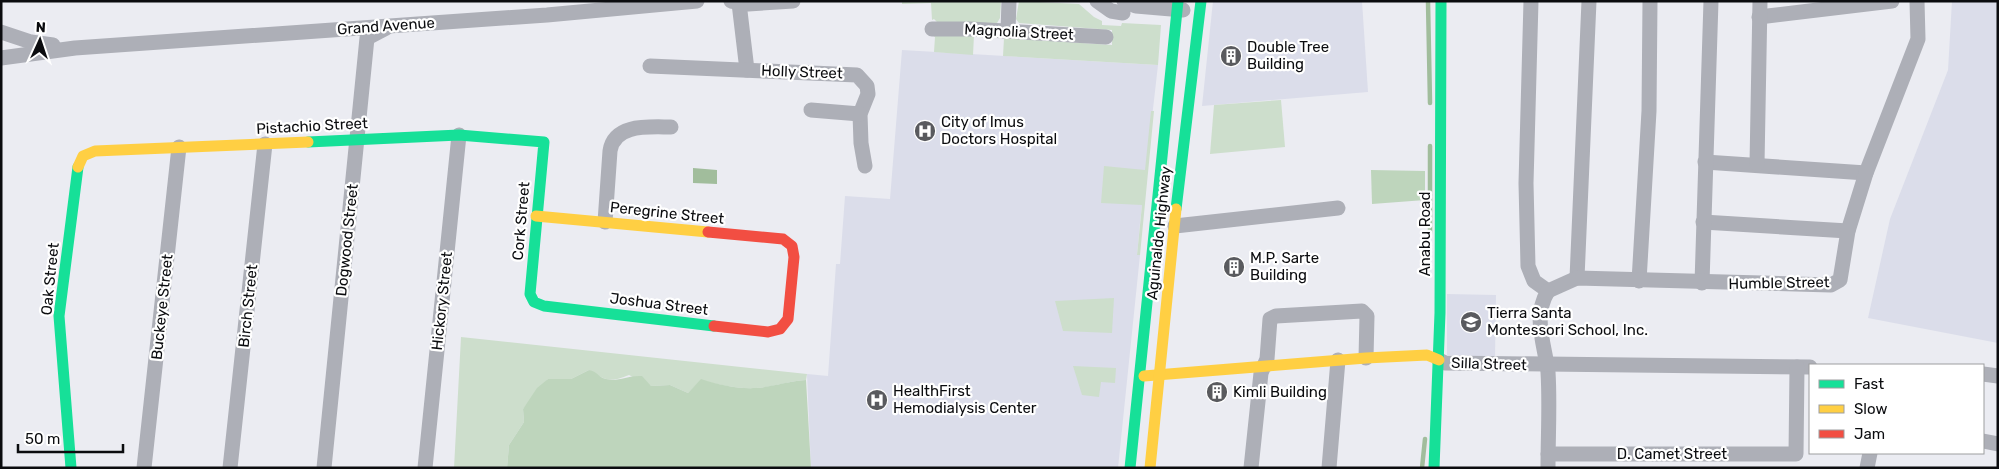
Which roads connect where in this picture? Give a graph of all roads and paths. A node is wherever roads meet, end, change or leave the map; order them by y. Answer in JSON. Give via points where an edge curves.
{"nodes":[{"id":1,"x":697,"y":1,"type":"edge"},
{"id":2,"x":794,"y":1,"type":"edge"},
{"id":3,"x":1009,"y":1,"type":"edge"},
{"id":4,"x":1097,"y":1,"type":"edge"},
{"id":5,"x":1440,"y":1,"type":"edge"},
{"id":6,"x":1531,"y":1,"type":"edge"},
{"id":7,"x":1589,"y":1,"type":"edge"},
{"id":8,"x":1650,"y":1,"type":"edge"},
{"id":9,"x":1711,"y":1,"type":"edge"},
{"id":10,"x":1760,"y":1,"type":"edge"},
{"id":11,"x":1892,"y":1,"type":"edge"},
{"id":12,"x":1916,"y":1,"type":"edge"},
{"id":13,"x":735,"y":2,"type":"edge"},
{"id":14,"x":1177,"y":5,"type":"edge"},
{"id":15,"x":1200,"y":6,"type":"edge"},
{"id":16,"x":1127,"y":8,"type":"edge"},
{"id":17,"x":1760,"y":17,"type":"junction"},
{"id":18,"x":389,"y":26,"type":"junction"},
{"id":19,"x":932,"y":30,"type":"dead end"},
{"id":20,"x":1008,"y":31,"type":"junction"},
{"id":21,"x":1,"y":32,"type":"edge"},
{"id":22,"x":1106,"y":36,"type":"dead end"},
{"id":23,"x":75,"y":48,"type":"junction"},
{"id":24,"x":1,"y":58,"type":"edge"},
{"id":25,"x":650,"y":66,"type":"dead end"},
{"id":26,"x":747,"y":70,"type":"junction"},
{"id":27,"x":811,"y":110,"type":"dead end"},
{"id":28,"x":860,"y":114,"type":"junction"},
{"id":29,"x":671,"y":127,"type":"dead end"},
{"id":30,"x":459,"y":135,"type":"junction"},
{"id":31,"x":358,"y":138,"type":"junction"},
{"id":32,"x":544,"y":142,"type":"joint"},
{"id":33,"x":265,"y":144,"type":"junction"},
{"id":34,"x":179,"y":147,"type":"junction"},
{"id":35,"x":83,"y":156,"type":"joint"},
{"id":36,"x":1706,"y":162,"type":"junction"},
{"id":37,"x":1757,"y":164,"type":"junction"},
{"id":38,"x":865,"y":166,"type":"dead end"},
{"id":39,"x":1866,"y":172,"type":"junction"},
{"id":40,"x":1338,"y":208,"type":"dead end"},
{"id":41,"x":536,"y":216,"type":"junction"},
{"id":42,"x":605,"y":222,"type":"junction"},
{"id":43,"x":1703,"y":222,"type":"junction"},
{"id":44,"x":1175,"y":226,"type":"junction"},
{"id":45,"x":1848,"y":230,"type":"junction"},
{"id":46,"x":1577,"y":278,"type":"junction"},
{"id":47,"x":1639,"y":281,"type":"junction"},
{"id":48,"x":1702,"y":283,"type":"junction"},
{"id":49,"x":1548,"y":290,"type":"junction"},
{"id":50,"x":534,"y":302,"type":"joint"},
{"id":51,"x":780,"y":329,"type":"joint"},
{"id":52,"x":1366,"y":358,"type":"junction"},
{"id":53,"x":1338,"y":360,"type":"junction"},
{"id":54,"x":1439,"y":360,"type":"junction"},
{"id":55,"x":1264,"y":366,"type":"junction"},
{"id":56,"x":1546,"y":366,"type":"junction"},
{"id":57,"x":1803,"y":367,"type":"edge"},
{"id":58,"x":1984,"y":374,"type":"edge"},
{"id":59,"x":1160,"y":375,"type":"junction"},
{"id":60,"x":1140,"y":376,"type":"junction"},
{"id":61,"x":1998,"y":376,"type":"edge"},
{"id":62,"x":1984,"y":441,"type":"edge"},
{"id":63,"x":1998,"y":444,"type":"edge"},
{"id":64,"x":1870,"y":454,"type":"edge"},
{"id":65,"x":1548,"y":461,"type":"edge"},
{"id":66,"x":71,"y":468,"type":"edge"},
{"id":67,"x":144,"y":468,"type":"edge"},
{"id":68,"x":230,"y":468,"type":"edge"},
{"id":69,"x":324,"y":468,"type":"edge"},
{"id":70,"x":425,"y":468,"type":"edge"},
{"id":71,"x":1130,"y":468,"type":"edge"},
{"id":72,"x":1150,"y":468,"type":"edge"},
{"id":73,"x":1251,"y":468,"type":"edge"},
{"id":74,"x":1329,"y":468,"type":"edge"},
{"id":75,"x":1434,"y":468,"type":"edge"},
{"id":76,"x":1867,"y":468,"type":"edge"}],
"edges":[{"from":1,"to":18,"type":"street","name":"Grand Avenue"},
{"from":2,"to":13,"type":"street"},
{"from":3,"to":20,"type":"street"},
{"from":4,"to":16,"type":"street","via":[[1111,12]]},
{"from":5,"to":54,"type":"main road","name":"Anabu Road"},
{"from":6,"to":49,"type":"street","via":[[1526,182],[1528,266],[1534,281]]},
{"from":7,"to":46,"type":"street"},
{"from":8,"to":47,"type":"street","via":[[1649,111]]},
{"from":9,"to":36,"type":"street"},
{"from":10,"to":17,"type":"street"},
{"from":11,"to":17,"type":"street"},
{"from":12,"to":39,"type":"street","name":"Humble Street","via":[[1918,39]]},
{"from":13,"to":26,"type":"street"},
{"from":14,"to":15,"type":"street"},
{"from":14,"to":16,"type":"street"},
{"from":14,"to":60,"type":"main road","name":"Aguinaldo Highway"},
{"from":15,"to":44,"type":"main road","name":"Aguinaldo Highway"},
{"from":17,"to":37,"type":"street"},
{"from":18,"to":23,"type":"street","name":"Grand Avenue"},
{"from":18,"to":31,"type":"street","name":"Dogwood Street","via":[[367,38]]},
{"from":19,"to":20,"type":"street","name":"Magnolia Street"},
{"from":20,"to":22,"type":"street","name":"Magnolia Street"},
{"from":21,"to":23,"type":"street","name":"Grand Avenue","via":[[31,42]]},
{"from":23,"to":24,"type":"street","name":"Grand Avenue"},
{"from":25,"to":26,"type":"street","name":"Holly Street"},
{"from":26,"to":28,"type":"street","name":"Holly Street","via":[[857,75],[867,86],[868,94]]},
{"from":27,"to":28,"type":"street"},
{"from":28,"to":38,"type":"street","name":"Holly Street"},
{"from":29,"to":42,"type":"street","via":[[633,128],[613,142]]},
{"from":30,"to":31,"type":"main road","name":"Pistachio Street"},
{"from":30,"to":32,"type":"main road","name":"Pistachio Street"},
{"from":30,"to":70,"type":"street","name":"Hickory Street"},
{"from":31,"to":33,"type":"main road","name":"Pistachio Street"},
{"from":31,"to":69,"type":"street","name":"Dogwood Street"},
{"from":32,"to":41,"type":"main road","name":"Cork Street"},
{"from":33,"to":34,"type":"main road","name":"Pistachio Street"},
{"from":33,"to":68,"type":"street","name":"Birch Street"},
{"from":34,"to":35,"type":"main road","name":"Pistachio Street","via":[[95,150]]},
{"from":34,"to":67,"type":"street","name":"Buckeye Street"},
{"from":35,"to":66,"type":"main road","name":"Oak Street","via":[[78,165],[59,316]]},
{"from":36,"to":37,"type":"street"},
{"from":36,"to":43,"type":"street"},
{"from":37,"to":39,"type":"street"},
{"from":39,"to":45,"type":"street","name":"Humble Street"},
{"from":40,"to":44,"type":"street"},
{"from":41,"to":42,"type":"main road","name":"Peregrine Street"},
{"from":41,"to":50,"type":"main road","name":"Cork Street","via":[[530,294]]},
{"from":42,"to":51,"type":"main road","name":"Peregrine Street","via":[[783,239],[792,246],[794,257],[788,319]]},
{"from":43,"to":45,"type":"street"},
{"from":43,"to":48,"type":"street"},
{"from":44,"to":59,"type":"main road","name":"Aguinaldo Highway"},
{"from":45,"to":48,"type":"street","name":"Humble Street","via":[[1840,280],[1831,285]]},
{"from":46,"to":47,"type":"street","name":"Humble Street"},
{"from":46,"to":49,"type":"street","name":"Humble Street"},
{"from":47,"to":48,"type":"street","name":"Humble Street"},
{"from":49,"to":56,"type":"street","via":[[1542,301],[1540,339],[1545,349]]},
{"from":50,"to":51,"type":"main road","name":"Joshua Street","via":[[544,306],[768,332]]},
{"from":52,"to":53,"type":"main road","name":"Silla Street"},
{"from":52,"to":54,"type":"main road","name":"Silla Street","via":[[1427,355]]},
{"from":52,"to":55,"type":"street","via":[[1367,316],[1362,311],[1276,316],[1270,319]]},
{"from":53,"to":55,"type":"main road","name":"Silla Street"},
{"from":53,"to":74,"type":"street"},
{"from":54,"to":56,"type":"street","name":"Silla Street","via":[[1446,363]]},
{"from":54,"to":75,"type":"main road","name":"Anabu Road"},
{"from":55,"to":59,"type":"main road","name":"Silla Street"},
{"from":55,"to":73,"type":"street"},
{"from":56,"to":57,"type":"street","name":"Silla Street"},
{"from":56,"to":65,"type":"street"},
{"from":57,"to":65,"type":"street","name":"D. Camet Street","via":[[1796,454]]},
{"from":58,"to":61,"type":"street"},
{"from":59,"to":60,"type":"main road","name":"Silla Street"},
{"from":59,"to":72,"type":"main road","name":"Aguinaldo Highway"},
{"from":60,"to":71,"type":"main road","name":"Aguinaldo Highway"},
{"from":62,"to":63,"type":"street"},
{"from":64,"to":76,"type":"street"}]}
